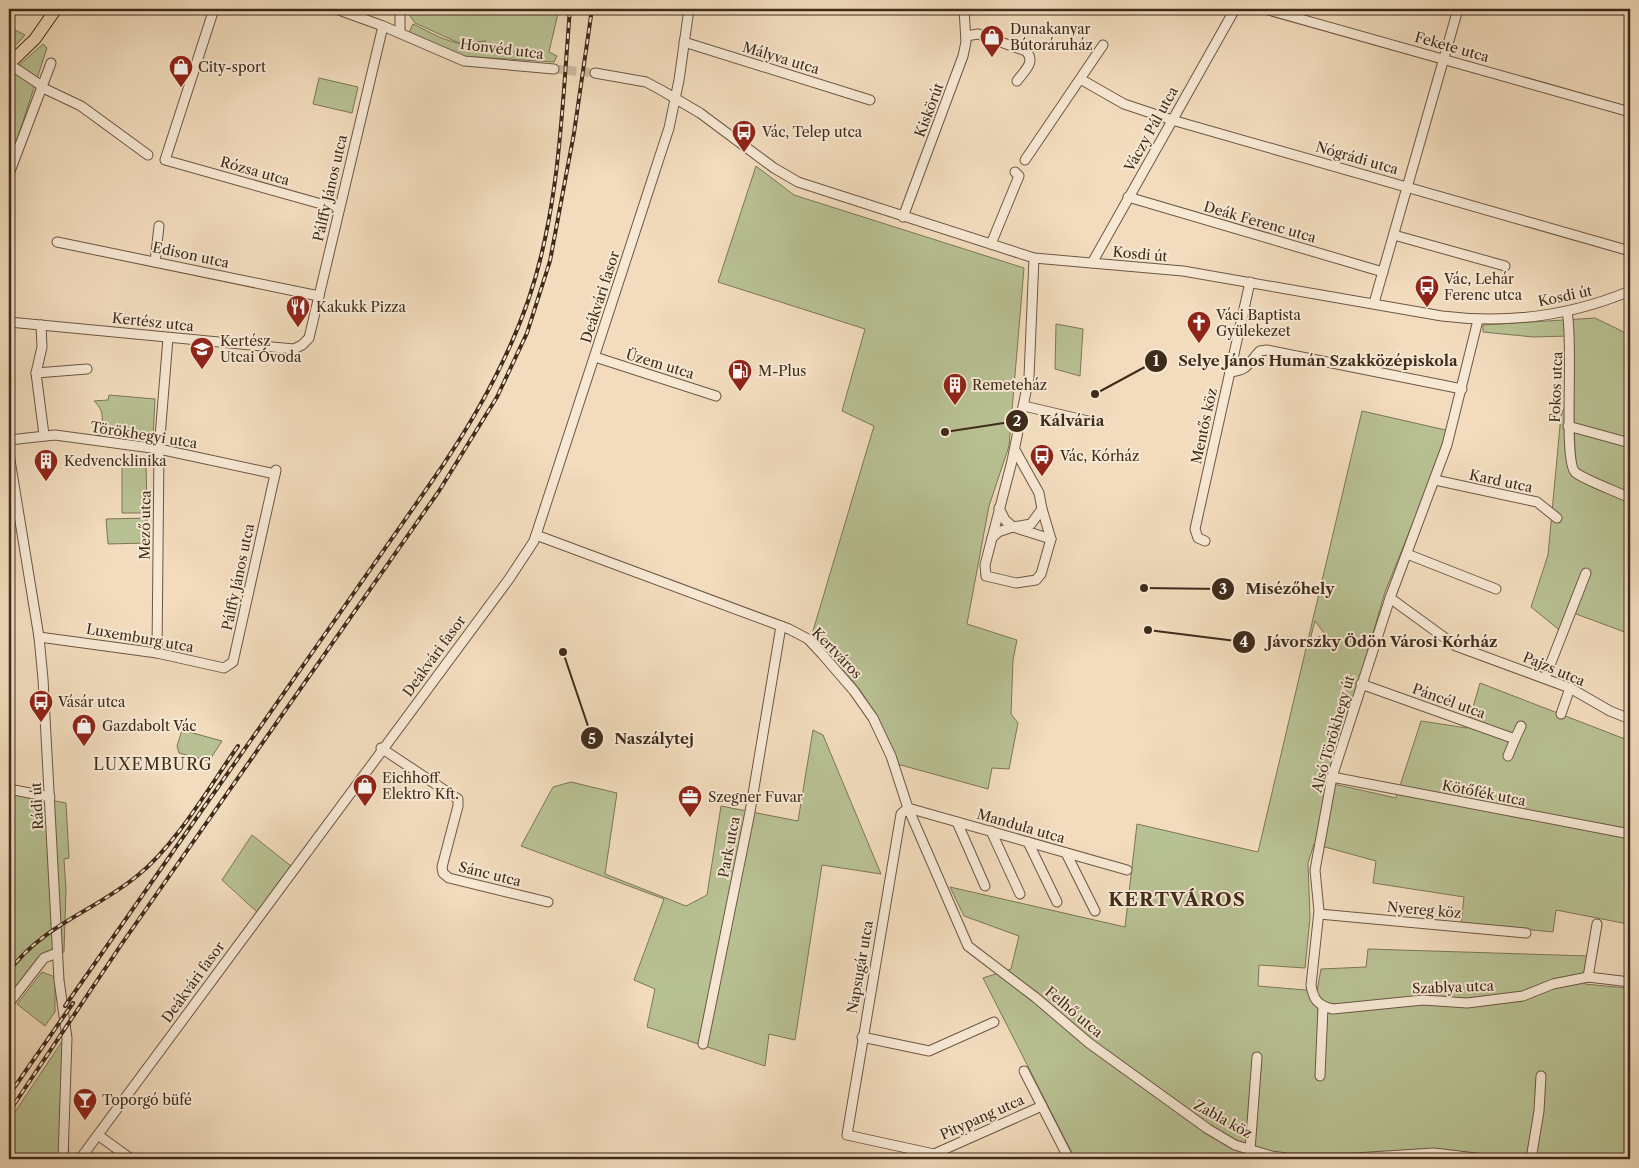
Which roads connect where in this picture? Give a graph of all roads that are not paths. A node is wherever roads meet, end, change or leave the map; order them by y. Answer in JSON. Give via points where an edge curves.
{"nodes":[{"id":1,"x":56,"y":9,"type":"edge"},
{"id":2,"x":214,"y":9,"type":"edge"},
{"id":3,"x":336,"y":9,"type":"edge"},
{"id":4,"x":400,"y":9,"type":"edge"},
{"id":5,"x":689,"y":9,"type":"edge"},
{"id":6,"x":964,"y":9,"type":"edge"},
{"id":7,"x":1235,"y":9,"type":"edge"},
{"id":8,"x":1266,"y":9,"type":"edge"},
{"id":9,"x":1458,"y":9,"type":"edge"},
{"id":10,"x":1279,"y":11,"type":"edge"},
{"id":11,"x":383,"y":26,"type":"junction"},
{"id":12,"x":400,"y":33,"type":"junction"},
{"id":13,"x":966,"y":36,"type":"junction"},
{"id":14,"x":684,"y":42,"type":"junction"},
{"id":15,"x":1103,"y":46,"type":"dead end"},
{"id":16,"x":1444,"y":59,"type":"junction"},
{"id":17,"x":51,"y":63,"type":"dead end"},
{"id":18,"x":9,"y":64,"type":"edge"},
{"id":19,"x":554,"y":69,"type":"tunnel mouth"},
{"id":20,"x":595,"y":73,"type":"tunnel mouth"},
{"id":21,"x":1082,"y":80,"type":"junction"},
{"id":22,"x":1017,"y":81,"type":"dead end"},
{"id":23,"x":42,"y":86,"type":"junction"},
{"id":24,"x":870,"y":100,"type":"dead end"},
{"id":25,"x":676,"y":101,"type":"junction"},
{"id":26,"x":1630,"y":112,"type":"edge"},
{"id":27,"x":1172,"y":120,"type":"junction"},
{"id":28,"x":148,"y":155,"type":"dead end"},
{"id":29,"x":1025,"y":160,"type":"dead end"},
{"id":30,"x":1015,"y":172,"type":"dead end"},
{"id":31,"x":9,"y":174,"type":"edge"},
{"id":32,"x":1408,"y":187,"type":"junction"},
{"id":33,"x":1128,"y":197,"type":"junction"},
{"id":34,"x":338,"y":209,"type":"junction"},
{"id":35,"x":903,"y":217,"type":"junction"},
{"id":36,"x":159,"y":226,"type":"dead end"},
{"id":37,"x":1394,"y":235,"type":"junction"},
{"id":38,"x":57,"y":242,"type":"dead end"},
{"id":39,"x":990,"y":244,"type":"junction"},
{"id":40,"x":1630,"y":252,"type":"edge"},
{"id":41,"x":1034,"y":258,"type":"junction"},
{"id":42,"x":156,"y":262,"type":"junction"},
{"id":43,"x":1092,"y":263,"type":"junction"},
{"id":44,"x":1505,"y":266,"type":"dead end"},
{"id":45,"x":1383,"y":272,"type":"junction"},
{"id":46,"x":1250,"y":282,"type":"junction"},
{"id":47,"x":1630,"y":291,"type":"edge"},
{"id":48,"x":319,"y":296,"type":"junction"},
{"id":49,"x":1374,"y":303,"type":"junction"},
{"id":50,"x":1567,"y":312,"type":"junction"},
{"id":51,"x":1478,"y":320,"type":"junction"},
{"id":52,"x":9,"y":322,"type":"edge"},
{"id":53,"x":41,"y":325,"type":"junction"},
{"id":54,"x":168,"y":338,"type":"junction"},
{"id":55,"x":294,"y":349,"type":"joint"},
{"id":56,"x":595,"y":357,"type":"junction"},
{"id":57,"x":86,"y":369,"type":"dead end"},
{"id":58,"x":1230,"y":372,"type":"junction"},
{"id":59,"x":36,"y":373,"type":"junction"},
{"id":60,"x":1462,"y":389,"type":"junction"},
{"id":61,"x":716,"y":396,"type":"dead end"},
{"id":62,"x":1024,"y":406,"type":"junction"},
{"id":63,"x":1088,"y":420,"type":"dead end"},
{"id":64,"x":1568,"y":426,"type":"junction"},
{"id":65,"x":44,"y":435,"type":"junction"},
{"id":66,"x":9,"y":440,"type":"edge"},
{"id":67,"x":1630,"y":443,"type":"edge"},
{"id":68,"x":159,"y":449,"type":"junction"},
{"id":69,"x":1015,"y":450,"type":"junction"},
{"id":70,"x":9,"y":454,"type":"edge"},
{"id":71,"x":275,"y":472,"type":"joint"},
{"id":72,"x":1434,"y":480,"type":"junction"},
{"id":73,"x":1630,"y":498,"type":"edge"},
{"id":74,"x":999,"y":508,"type":"junction"},
{"id":75,"x":1042,"y":509,"type":"junction"},
{"id":76,"x":1557,"y":518,"type":"dead end"},
{"id":77,"x":1013,"y":527,"type":"junction"},
{"id":78,"x":536,"y":536,"type":"junction"},
{"id":79,"x":991,"y":538,"type":"junction"},
{"id":80,"x":1051,"y":539,"type":"junction"},
{"id":81,"x":1205,"y":541,"type":"dead end"},
{"id":82,"x":1406,"y":554,"type":"junction"},
{"id":83,"x":1586,"y":573,"type":"dead end"},
{"id":84,"x":1496,"y":590,"type":"dead end"},
{"id":85,"x":1390,"y":598,"type":"junction"},
{"id":86,"x":782,"y":626,"type":"junction"},
{"id":87,"x":39,"y":637,"type":"junction"},
{"id":88,"x":157,"y":653,"type":"junction"},
{"id":89,"x":233,"y":662,"type":"joint"},
{"id":90,"x":1546,"y":678,"type":"junction"},
{"id":91,"x":1361,"y":684,"type":"junction"},
{"id":92,"x":1570,"y":688,"type":"junction"},
{"id":93,"x":1561,"y":714,"type":"dead end"},
{"id":94,"x":1630,"y":719,"type":"edge"},
{"id":95,"x":1521,"y":726,"type":"dead end"},
{"id":96,"x":1514,"y":739,"type":"junction"},
{"id":97,"x":381,"y":748,"type":"junction"},
{"id":98,"x":1508,"y":756,"type":"dead end"},
{"id":99,"x":1332,"y":777,"type":"junction"},
{"id":100,"x":9,"y":789,"type":"edge"},
{"id":101,"x":50,"y":797,"type":"junction"},
{"id":102,"x":908,"y":808,"type":"junction"},
{"id":103,"x":957,"y":822,"type":"junction"},
{"id":104,"x":991,"y":831,"type":"junction"},
{"id":105,"x":1630,"y":834,"type":"edge"},
{"id":106,"x":1028,"y":842,"type":"junction"},
{"id":107,"x":1066,"y":853,"type":"junction"},
{"id":108,"x":1127,"y":870,"type":"dead end"},
{"id":109,"x":984,"y":886,"type":"dead end"},
{"id":110,"x":1020,"y":894,"type":"dead end"},
{"id":111,"x":548,"y":902,"type":"dead end"},
{"id":112,"x":1056,"y":902,"type":"dead end"},
{"id":113,"x":1095,"y":912,"type":"dead end"},
{"id":114,"x":1318,"y":914,"type":"junction"},
{"id":115,"x":1597,"y":924,"type":"dead end"},
{"id":116,"x":1526,"y":933,"type":"dead end"},
{"id":117,"x":968,"y":946,"type":"joint"},
{"id":118,"x":57,"y":953,"type":"junction"},
{"id":119,"x":1588,"y":977,"type":"junction"},
{"id":120,"x":1630,"y":982,"type":"edge"},
{"id":121,"x":9,"y":1004,"type":"edge"},
{"id":122,"x":1328,"y":1008,"type":"junction"},
{"id":123,"x":994,"y":1022,"type":"dead end"},
{"id":124,"x":862,"y":1037,"type":"junction"},
{"id":125,"x":703,"y":1044,"type":"dead end"},
{"id":126,"x":1257,"y":1057,"type":"dead end"},
{"id":127,"x":1024,"y":1071,"type":"dead end"},
{"id":128,"x":1320,"y":1076,"type":"dead end"},
{"id":129,"x":1541,"y":1076,"type":"dead end"},
{"id":130,"x":1162,"y":1098,"type":"joint"},
{"id":131,"x":1042,"y":1106,"type":"junction"},
{"id":132,"x":98,"y":1135,"type":"junction"},
{"id":133,"x":847,"y":1135,"type":"joint"},
{"id":134,"x":1250,"y":1150,"type":"junction"},
{"id":135,"x":63,"y":1159,"type":"edge"},
{"id":136,"x":80,"y":1159,"type":"edge"},
{"id":137,"x":131,"y":1159,"type":"edge"},
{"id":138,"x":1068,"y":1159,"type":"edge"},
{"id":139,"x":1303,"y":1159,"type":"edge"},
{"id":140,"x":1484,"y":1159,"type":"edge"},
{"id":141,"x":1531,"y":1159,"type":"edge"}],
"edges":[{"from":1,"to":18,"type":"main road","via":[[35,39]]},
{"from":2,"to":34,"type":"street","name":"Rózsa utca","via":[[165,160]]},
{"from":3,"to":11,"type":"street","name":"Honvéd utca"},
{"from":4,"to":12,"type":"street"},
{"from":5,"to":14,"type":"street","name":"Deákvári fasor"},
{"from":6,"to":13,"type":"street","name":"Kiskörút"},
{"from":7,"to":27,"type":"street","name":"Váczy Pál utca"},
{"from":8,"to":10,"type":"street","name":"Fekete utca"},
{"from":9,"to":16,"type":"street"},
{"from":10,"to":16,"type":"street","name":"Fekete utca"},
{"from":11,"to":12,"type":"street","name":"Honvéd utca"},
{"from":11,"to":34,"type":"street","name":"Pálffy János utca"},
{"from":12,"to":19,"type":"street","name":"Honvéd utca","via":[[464,61]]},
{"from":13,"to":22,"type":"street","via":[[978,34],[1026,50],[1030,62]]},
{"from":13,"to":35,"type":"street","name":"Kiskörút","via":[[957,74]]},
{"from":14,"to":24,"type":"street","name":"Mályva utca"},
{"from":14,"to":25,"type":"street","name":"Deákvári fasor"},
{"from":15,"to":21,"type":"street"},
{"from":16,"to":26,"type":"street","name":"Fekete utca"},
{"from":16,"to":32,"type":"street"},
{"from":17,"to":23,"type":"street"},
{"from":18,"to":23,"type":"street"},
{"from":20,"to":25,"type":"street","via":[[646,82]]},
{"from":21,"to":27,"type":"street","name":"Nógrádi utca","via":[[1124,104]]},
{"from":21,"to":29,"type":"street"},
{"from":23,"to":28,"type":"street","via":[[81,106]]},
{"from":23,"to":31,"type":"street"},
{"from":25,"to":35,"type":"street","name":"Kosdi út","via":[[700,113],[798,182]]},
{"from":25,"to":56,"type":"street","name":"Deákvári fasor"},
{"from":27,"to":32,"type":"street","name":"Nógrádi utca"},
{"from":27,"to":33,"type":"street","name":"Váczy Pál utca"},
{"from":30,"to":39,"type":"street","via":[[1019,176]]},
{"from":32,"to":37,"type":"street"},
{"from":32,"to":40,"type":"street","name":"Nógrádi utca"},
{"from":33,"to":43,"type":"street","name":"Váczy Pál utca"},
{"from":33,"to":45,"type":"street","name":"Deák Ferenc utca"},
{"from":34,"to":48,"type":"street","name":"Pálffy János utca"},
{"from":35,"to":39,"type":"street","name":"Kosdi út"},
{"from":36,"to":42,"type":"street"},
{"from":37,"to":44,"type":"street"},
{"from":37,"to":45,"type":"street"},
{"from":38,"to":42,"type":"street","name":"Edison utca"},
{"from":39,"to":41,"type":"street","name":"Kosdi út"},
{"from":41,"to":43,"type":"street","name":"Kosdi út"},
{"from":41,"to":62,"type":"street","via":[[1031,364]]},
{"from":42,"to":48,"type":"street","name":"Edison utca"},
{"from":43,"to":46,"type":"street","name":"Kosdi út","via":[[1184,271]]},
{"from":45,"to":49,"type":"street"},
{"from":46,"to":49,"type":"street","name":"Kosdi út"},
{"from":46,"to":58,"type":"street","name":"Mentős köz"},
{"from":47,"to":50,"type":"street","name":"Kosdi út"},
{"from":48,"to":55,"type":"street","name":"Pálffy János utca","via":[[308,338]]},
{"from":49,"to":51,"type":"street","name":"Kosdi út"},
{"from":50,"to":51,"type":"street","name":"Kosdi út","via":[[1518,319]]},
{"from":50,"to":64,"type":"street","name":"Fokos utca","via":[[1571,340]]},
{"from":51,"to":60,"type":"street","name":"Alsó Törökhegy út"},
{"from":52,"to":53,"type":"street","name":"Kertész utca"},
{"from":53,"to":54,"type":"street","name":"Kertész utca"},
{"from":53,"to":59,"type":"street","via":[[42,347]]},
{"from":54,"to":55,"type":"street","name":"Kertész utca"},
{"from":54,"to":68,"type":"street","name":"Mező utca"},
{"from":56,"to":61,"type":"street","name":"Üzem utca"},
{"from":56,"to":78,"type":"street","name":"Deákvári fasor"},
{"from":57,"to":59,"type":"street"},
{"from":58,"to":60,"type":"street","via":[[1242,371],[1260,351],[1267,350]]},
{"from":58,"to":81,"type":"street","name":"Mentős köz","via":[[1195,529],[1198,538]]},
{"from":59,"to":65,"type":"street"},
{"from":60,"to":72,"type":"street","name":"Alsó Törökhegy út"},
{"from":62,"to":63,"type":"street"},
{"from":62,"to":69,"type":"street"},
{"from":64,"to":67,"type":"street"},
{"from":64,"to":73,"type":"street","name":"Fokos utca","via":[[1569,463],[1575,472]]},
{"from":65,"to":66,"type":"street","name":"Törökhegyi utca"},
{"from":65,"to":68,"type":"street","name":"Törökhegyi utca"},
{"from":68,"to":71,"type":"street","name":"Törökhegyi utca"},
{"from":68,"to":88,"type":"street","name":"Mező utca"},
{"from":69,"to":74,"type":"street"},
{"from":69,"to":75,"type":"street","via":[[1039,493]]},
{"from":70,"to":87,"type":"street","name":"Rádi út"},
{"from":71,"to":89,"type":"street","name":"Pálffy János utca"},
{"from":72,"to":76,"type":"street","name":"Kard utca","via":[[1537,502]]},
{"from":72,"to":82,"type":"street","name":"Alsó Törökhegy út"},
{"from":74,"to":77,"type":"street"},
{"from":74,"to":79,"type":"street"},
{"from":75,"to":77,"type":"street","via":[[1032,524]]},
{"from":75,"to":80,"type":"street"},
{"from":77,"to":79,"type":"street"},
{"from":77,"to":80,"type":"street"},
{"from":78,"to":86,"type":"street","name":"Kertváros"},
{"from":78,"to":97,"type":"street","name":"Deákvári fasor","via":[[509,579]]},
{"from":79,"to":80,"type":"street","via":[[986,576],[1016,583],[1036,580],[1041,574]]},
{"from":82,"to":84,"type":"street"},
{"from":82,"to":85,"type":"street","name":"Alsó Törökhegy út"},
{"from":83,"to":90,"type":"street"},
{"from":85,"to":90,"type":"street","name":"Pajzs utca","via":[[1456,646]]},
{"from":85,"to":91,"type":"street","name":"Alsó Törökhegy út"},
{"from":86,"to":102,"type":"street","name":"Kertváros","via":[[808,639],[854,691],[886,744]]},
{"from":86,"to":125,"type":"street","name":"Park utca","via":[[750,812]]},
{"from":87,"to":88,"type":"street","name":"Luxemburg utca"},
{"from":87,"to":101,"type":"street","name":"Rádi út"},
{"from":88,"to":89,"type":"street","name":"Luxemburg utca","via":[[224,668]]},
{"from":90,"to":92,"type":"street","name":"Pajzs utca"},
{"from":91,"to":96,"type":"street","name":"Páncél utca"},
{"from":91,"to":99,"type":"street","name":"Alsó Törökhegy út"},
{"from":92,"to":93,"type":"street"},
{"from":92,"to":94,"type":"street","name":"Pajzs utca"},
{"from":95,"to":96,"type":"street"},
{"from":96,"to":98,"type":"street"},
{"from":97,"to":111,"type":"street","name":"Sánc utca","via":[[458,799],[442,867],[448,878]]},
{"from":97,"to":132,"type":"street","name":"Deákvári fasor"},
{"from":99,"to":105,"type":"street","name":"Kötőfék utca"},
{"from":99,"to":114,"type":"street","name":"Alsó Törökhegy út","via":[[1315,870]]},
{"from":100,"to":101,"type":"street"},
{"from":101,"to":118,"type":"street","name":"Rádi út"},
{"from":102,"to":103,"type":"street","name":"Mandula utca"},
{"from":102,"to":117,"type":"street","name":"Kertváros"},
{"from":102,"to":124,"type":"street","name":"Napsugár utca","via":[[901,814]]},
{"from":103,"to":104,"type":"street","name":"Mandula utca"},
{"from":103,"to":109,"type":"street"},
{"from":104,"to":106,"type":"street","name":"Mandula utca"},
{"from":104,"to":110,"type":"street"},
{"from":106,"to":107,"type":"street","name":"Mandula utca"},
{"from":106,"to":112,"type":"street"},
{"from":107,"to":108,"type":"street","name":"Mandula utca"},
{"from":107,"to":113,"type":"street"},
{"from":114,"to":116,"type":"street","name":"Nyereg köz"},
{"from":114,"to":122,"type":"street","name":"Alsó Törökhegy út","via":[[1311,985],[1316,1001]]},
{"from":115,"to":119,"type":"street"},
{"from":117,"to":130,"type":"street","name":"Felhő utca"},
{"from":118,"to":121,"type":"street","via":[[44,958]]},
{"from":118,"to":135,"type":"street","name":"Rádi út","via":[[67,1046]]},
{"from":119,"to":120,"type":"street","name":"Szablya utca"},
{"from":119,"to":122,"type":"street","name":"Szablya utca","via":[[1553,984],[1523,996],[1467,1003],[1423,1000]]},
{"from":122,"to":128,"type":"street"},
{"from":123,"to":124,"type":"street","via":[[929,1051]]},
{"from":124,"to":133,"type":"street","name":"Napsugár utca"},
{"from":126,"to":134,"type":"street"},
{"from":127,"to":131,"type":"street"},
{"from":129,"to":141,"type":"street"},
{"from":130,"to":134,"type":"street","name":"Zabla köz","via":[[1208,1129]]},
{"from":131,"to":133,"type":"street","name":"Pitypang utca","via":[[934,1154]]},
{"from":131,"to":138,"type":"street"},
{"from":132,"to":136,"type":"street","name":"Deákvári fasor"},
{"from":132,"to":137,"type":"street"},
{"from":134,"to":139,"type":"street","name":"Zabla köz"},
{"from":139,"to":140,"type":"street","name":"Zabla köz","via":[[1434,1153]]}]}
